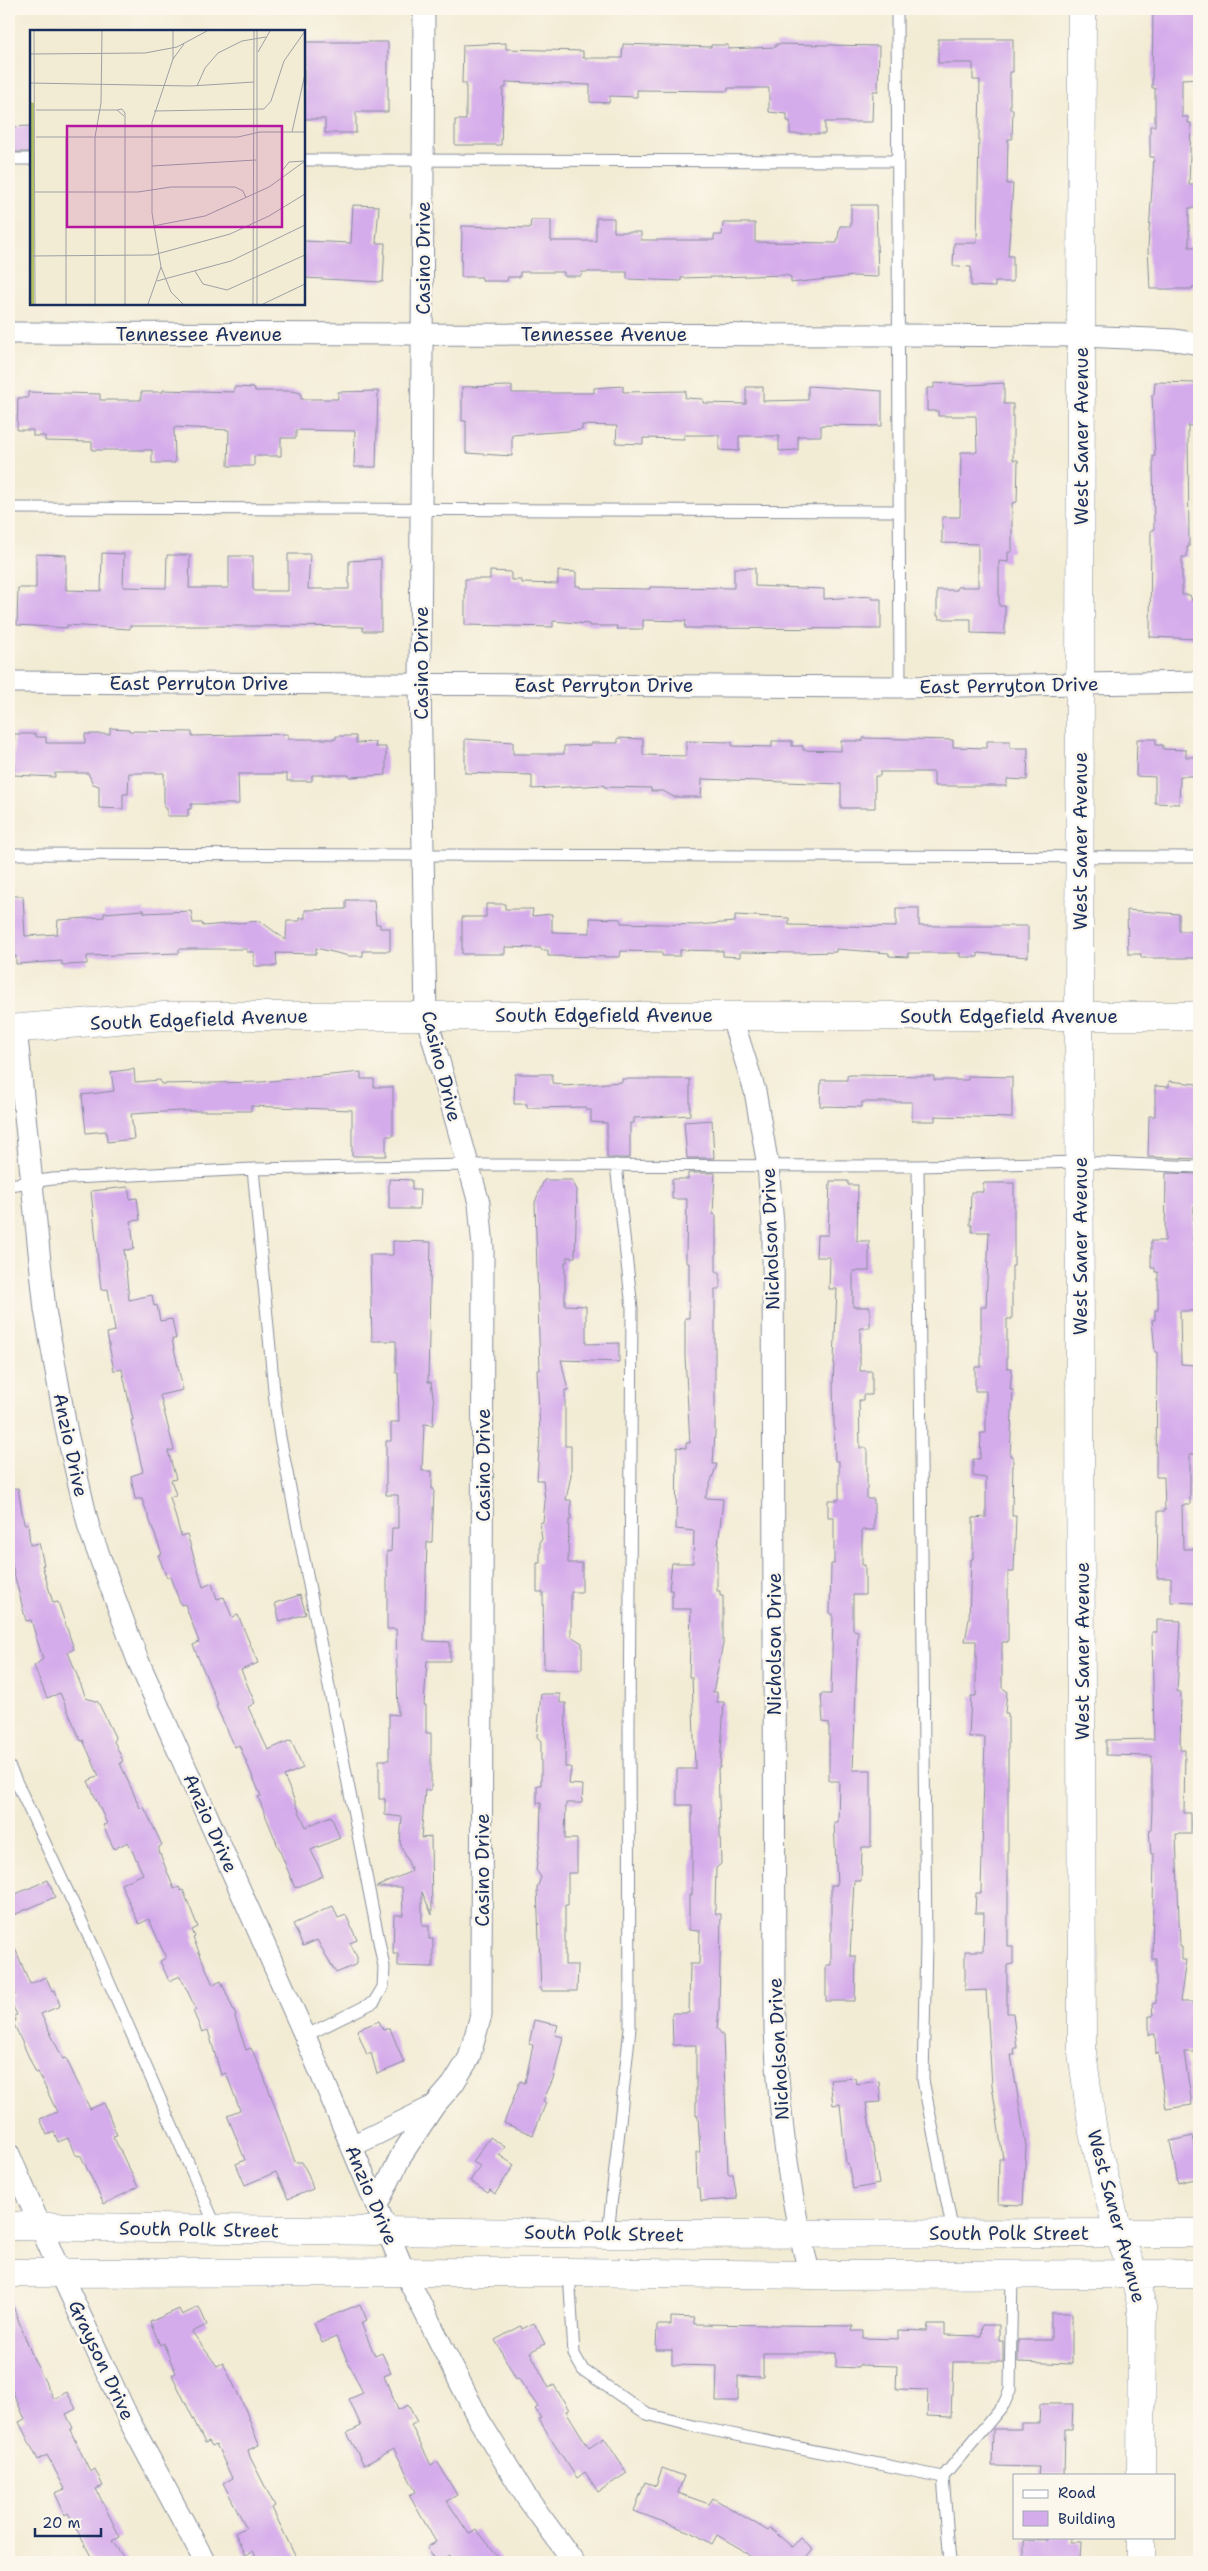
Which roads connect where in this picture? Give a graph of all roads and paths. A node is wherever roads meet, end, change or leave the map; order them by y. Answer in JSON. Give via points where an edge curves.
{"nodes":[{"id":1,"x":424,"y":9,"type":"edge"},
{"id":2,"x":897,"y":9,"type":"edge"},
{"id":3,"x":1082,"y":9,"type":"edge"},
{"id":4,"x":9,"y":159,"type":"edge"},
{"id":5,"x":30,"y":159,"type":"edge"},
{"id":6,"x":305,"y":160,"type":"edge"},
{"id":7,"x":423,"y":160,"type":"junction"},
{"id":8,"x":897,"y":161,"type":"junction"},
{"id":9,"x":9,"y":333,"type":"edge"},
{"id":10,"x":423,"y":334,"type":"junction"},
{"id":11,"x":897,"y":335,"type":"junction"},
{"id":12,"x":1081,"y":336,"type":"junction"},
{"id":13,"x":1199,"y":344,"type":"edge"},
{"id":14,"x":9,"y":508,"type":"edge"},
{"id":15,"x":420,"y":508,"type":"junction"},
{"id":16,"x":898,"y":510,"type":"junction"},
{"id":17,"x":9,"y":682,"type":"edge"},
{"id":18,"x":1199,"y":682,"type":"edge"},
{"id":19,"x":1080,"y":683,"type":"junction"},
{"id":20,"x":420,"y":685,"type":"junction"},
{"id":21,"x":900,"y":687,"type":"junction"},
{"id":22,"x":9,"y":854,"type":"edge"},
{"id":23,"x":422,"y":854,"type":"junction"},
{"id":24,"x":1080,"y":856,"type":"junction"},
{"id":25,"x":1199,"y":857,"type":"edge"},
{"id":26,"x":426,"y":1015,"type":"junction"},
{"id":27,"x":731,"y":1015,"type":"junction"},
{"id":28,"x":1079,"y":1016,"type":"junction"},
{"id":29,"x":1199,"y":1016,"type":"edge"},
{"id":30,"x":12,"y":1029,"type":"edge"},
{"id":31,"x":1080,"y":1162,"type":"junction"},
{"id":32,"x":469,"y":1165,"type":"junction"},
{"id":33,"x":616,"y":1166,"type":"junction"},
{"id":34,"x":768,"y":1166,"type":"junction"},
{"id":35,"x":918,"y":1166,"type":"junction"},
{"id":36,"x":1199,"y":1167,"type":"edge"},
{"id":37,"x":253,"y":1169,"type":"junction"},
{"id":38,"x":31,"y":1182,"type":"junction"},
{"id":39,"x":9,"y":1185,"type":"edge"},
{"id":40,"x":9,"y":1766,"type":"edge"},
{"id":41,"x":305,"y":2036,"type":"junction"},
{"id":42,"x":434,"y":2106,"type":"junction"},
{"id":43,"x":352,"y":2146,"type":"junction"},
{"id":44,"x":9,"y":2154,"type":"edge"},
{"id":45,"x":377,"y":2205,"type":"junction"},
{"id":46,"x":9,"y":2226,"type":"edge"},
{"id":47,"x":40,"y":2226,"type":"junction"},
{"id":48,"x":218,"y":2230,"type":"junction"},
{"id":49,"x":388,"y":2231,"type":"junction"},
{"id":50,"x":1118,"y":2232,"type":"junction"},
{"id":51,"x":953,"y":2233,"type":"junction"},
{"id":52,"x":1199,"y":2233,"type":"edge"},
{"id":53,"x":608,"y":2234,"type":"junction"},
{"id":54,"x":798,"y":2234,"type":"junction"},
{"id":55,"x":569,"y":2272,"type":"junction"},
{"id":56,"x":9,"y":2273,"type":"edge"},
{"id":57,"x":405,"y":2273,"type":"junction"},
{"id":58,"x":61,"y":2274,"type":"junction"},
{"id":59,"x":1012,"y":2274,"type":"junction"},
{"id":60,"x":1134,"y":2274,"type":"junction"},
{"id":61,"x":1199,"y":2274,"type":"edge"},
{"id":62,"x":810,"y":2275,"type":"junction"},
{"id":63,"x":1141,"y":2474,"type":"edge"},
{"id":64,"x":943,"y":2477,"type":"junction"},
{"id":65,"x":1141,"y":2538,"type":"edge"},
{"id":66,"x":205,"y":2562,"type":"edge"},
{"id":67,"x":574,"y":2562,"type":"edge"},
{"id":68,"x":950,"y":2562,"type":"edge"},
{"id":69,"x":1141,"y":2562,"type":"edge"}],
"edges":[{"from":1,"to":7,"type":"street","name":"Casino Drive"},
{"from":2,"to":8,"type":"lane"},
{"from":3,"to":12,"type":"street","name":"West Saner Avenue"},
{"from":4,"to":5,"type":"lane"},
{"from":6,"to":7,"type":"lane"},
{"from":7,"to":8,"type":"lane"},
{"from":7,"to":10,"type":"street","name":"Casino Drive"},
{"from":8,"to":11,"type":"lane"},
{"from":9,"to":10,"type":"street","name":"Tennessee Avenue"},
{"from":10,"to":11,"type":"street","name":"Tennessee Avenue"},
{"from":10,"to":15,"type":"street","name":"Casino Drive"},
{"from":11,"to":12,"type":"street","name":"Tennessee Avenue"},
{"from":11,"to":16,"type":"lane"},
{"from":12,"to":13,"type":"street","name":"Tennessee Avenue"},
{"from":12,"to":19,"type":"street","name":"West Saner Avenue"},
{"from":14,"to":15,"type":"lane"},
{"from":15,"to":16,"type":"lane"},
{"from":15,"to":20,"type":"street","name":"Casino Drive"},
{"from":16,"to":21,"type":"lane"},
{"from":17,"to":20,"type":"street","name":"East Perryton Drive"},
{"from":18,"to":19,"type":"street","name":"East Perryton Drive"},
{"from":19,"to":21,"type":"street","name":"East Perryton Drive"},
{"from":19,"to":24,"type":"street","name":"West Saner Avenue"},
{"from":20,"to":21,"type":"street","name":"East Perryton Drive"},
{"from":20,"to":23,"type":"street","name":"Casino Drive"},
{"from":22,"to":23,"type":"lane"},
{"from":23,"to":24,"type":"lane"},
{"from":23,"to":26,"type":"street","name":"Casino Drive"},
{"from":24,"to":25,"type":"lane"},
{"from":24,"to":28,"type":"street","name":"West Saner Avenue"},
{"from":26,"to":27,"type":"street","name":"South Edgefield Avenue"},
{"from":26,"to":30,"type":"street","name":"South Edgefield Avenue","via":[[164,1016]]},
{"from":26,"to":32,"type":"street","name":"Casino Drive"},
{"from":27,"to":28,"type":"street","name":"South Edgefield Avenue"},
{"from":27,"to":34,"type":"street","name":"Nicholson Drive","via":[[755,1091]]},
{"from":28,"to":29,"type":"street","name":"South Edgefield Avenue"},
{"from":28,"to":31,"type":"street","name":"West Saner Avenue"},
{"from":30,"to":38,"type":"street","name":"Anzio Drive"},
{"from":31,"to":35,"type":"lane"},
{"from":31,"to":36,"type":"lane"},
{"from":31,"to":50,"type":"street","name":"West Saner Avenue","via":[[1082,2052],[1093,2132]]},
{"from":32,"to":33,"type":"lane"},
{"from":32,"to":37,"type":"lane"},
{"from":32,"to":42,"type":"street","name":"Casino Drive","via":[[479,1203],[483,1248],[482,2015],[469,2058]]},
{"from":33,"to":34,"type":"lane"},
{"from":33,"to":53,"type":"lane","via":[[632,1308],[628,1729],[630,2028]]},
{"from":34,"to":35,"type":"lane"},
{"from":34,"to":54,"type":"street","name":"Nicholson Drive","via":[[773,1226],[775,2030],[778,2104]]},
{"from":35,"to":51,"type":"lane","via":[[926,1942],[923,2080]]},
{"from":37,"to":38,"type":"lane"},
{"from":37,"to":41,"type":"lane","via":[[280,1437],[384,1967],[384,1987],[374,2002]]},
{"from":38,"to":39,"type":"lane"},
{"from":38,"to":41,"type":"street","name":"Anzio Drive","via":[[45,1310],[67,1433],[89,1528],[137,1658]]},
{"from":40,"to":48,"type":"lane"},
{"from":41,"to":43,"type":"street","name":"Anzio Drive"},
{"from":42,"to":43,"type":"street","name":"Casino Drive"},
{"from":42,"to":45,"type":"street","name":"Casino Drive","via":[[402,2154]]},
{"from":43,"to":45,"type":"street","name":"Anzio Drive"},
{"from":44,"to":47,"type":"street","name":"Grayson Drive"},
{"from":45,"to":49,"type":"street","name":"Anzio Drive"},
{"from":46,"to":47,"type":"street","name":"South Polk Street"},
{"from":47,"to":48,"type":"street","name":"South Polk Street"},
{"from":47,"to":58,"type":"street","name":"Grayson Drive"},
{"from":48,"to":49,"type":"street","name":"South Polk Street"},
{"from":49,"to":53,"type":"street","name":"South Polk Street"},
{"from":49,"to":57,"type":"street","name":"Anzio Drive"},
{"from":50,"to":51,"type":"street","name":"South Polk Street"},
{"from":50,"to":52,"type":"street","name":"South Polk Street"},
{"from":50,"to":60,"type":"street","name":"West Saner Avenue"},
{"from":51,"to":54,"type":"street","name":"South Polk Street"},
{"from":53,"to":54,"type":"street","name":"South Polk Street"},
{"from":54,"to":62,"type":"street","name":"Nicholson Drive"},
{"from":55,"to":57,"type":"street","name":"South Polk Street"},
{"from":55,"to":62,"type":"street","name":"South Polk Street"},
{"from":55,"to":64,"type":"lane","via":[[574,2354],[583,2370],[647,2414],[697,2428]]},
{"from":56,"to":58,"type":"street","name":"South Polk Street"},
{"from":57,"to":58,"type":"street","name":"South Polk Street"},
{"from":57,"to":67,"type":"street","name":"Anzio Drive","via":[[479,2420],[527,2498]]},
{"from":58,"to":66,"type":"street","name":"Grayson Drive","via":[[129,2420]]},
{"from":59,"to":60,"type":"street","name":"South Polk Street"},
{"from":59,"to":62,"type":"street","name":"South Polk Street"},
{"from":59,"to":64,"type":"lane","via":[[1010,2390],[1004,2404]]},
{"from":60,"to":61,"type":"street","name":"South Polk Street"},
{"from":60,"to":63,"type":"street","name":"West Saner Avenue","via":[[1142,2307]]},
{"from":64,"to":68,"type":"lane"},
{"from":65,"to":69,"type":"street"}]}
